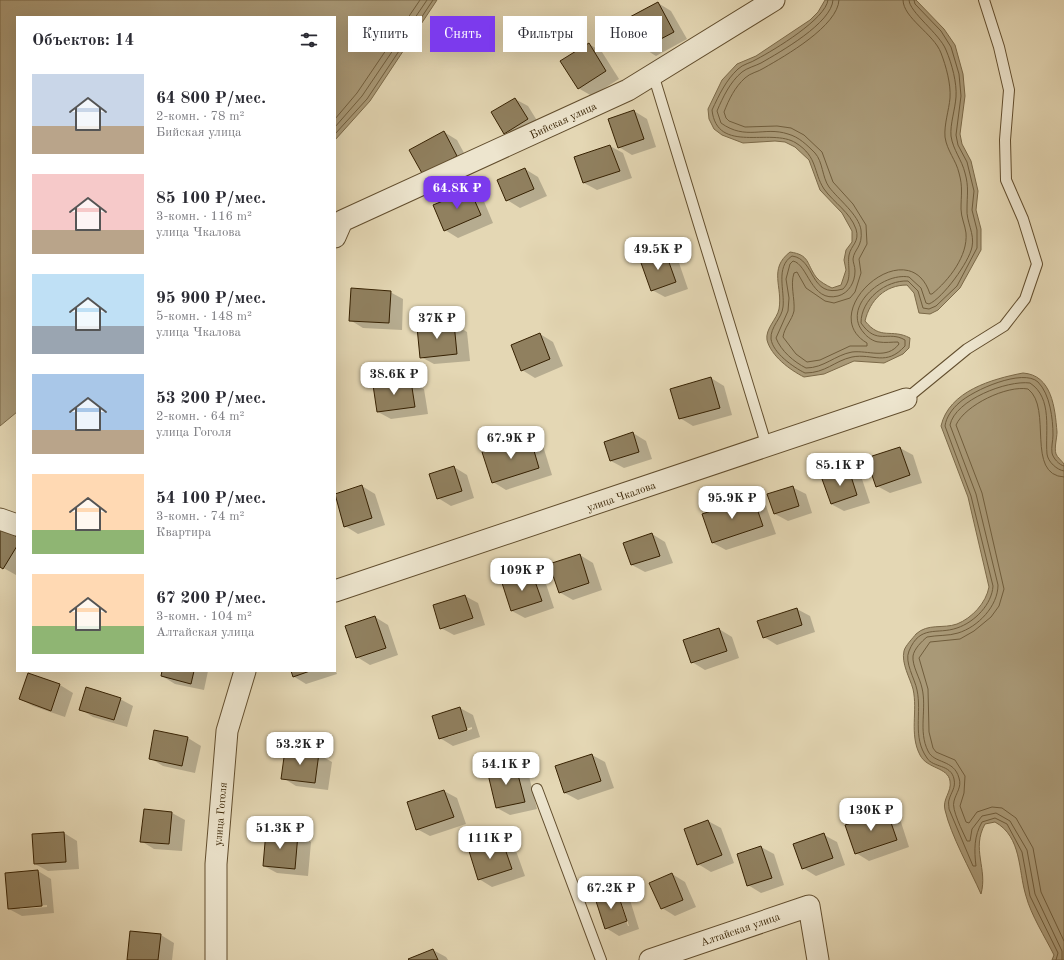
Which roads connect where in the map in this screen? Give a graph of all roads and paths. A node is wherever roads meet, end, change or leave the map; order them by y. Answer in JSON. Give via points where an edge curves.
{"nodes":[{"id":1,"x":774,"y":0,"type":"edge"},
{"id":2,"x":984,"y":0,"type":"edge"},
{"id":3,"x":653,"y":74,"type":"junction"},
{"id":4,"x":338,"y":229,"type":"edge"},
{"id":5,"x":906,"y":399,"type":"joint"},
{"id":6,"x":766,"y":447,"type":"junction"},
{"id":7,"x":0,"y":519,"type":"edge"},
{"id":8,"x":16,"y":525,"type":"edge"},
{"id":9,"x":336,"y":592,"type":"edge"},
{"id":10,"x":245,"y":672,"type":"edge"},
{"id":11,"x":537,"y":789,"type":"dead end"},
{"id":12,"x":216,"y":960,"type":"edge"},
{"id":13,"x":601,"y":960,"type":"edge"},
{"id":14,"x":650,"y":960,"type":"edge"},
{"id":15,"x":818,"y":960,"type":"edge"}],
"edges":[{"from":1,"to":3,"type":"street","name":"Бийская улица"},
{"from":2,"to":5,"type":"lane","via":[[1009,90],[1005,140],[1006,180],[1023,219],[1037,264],[1025,299],[1004,326],[967,349]]},
{"from":3,"to":4,"type":"street","name":"Бийская улица","via":[[628,90]]},
{"from":3,"to":6,"type":"lane"},
{"from":5,"to":6,"type":"street","name":"улица Чкалова"},
{"from":6,"to":9,"type":"street","name":"улица Чкалова"},
{"from":7,"to":8,"type":"street"},
{"from":10,"to":12,"type":"street","name":"улица Гоголя","via":[[227,731],[216,864]]},
{"from":11,"to":13,"type":"lane"},
{"from":14,"to":15,"type":"street","name":"Алтайская улица","via":[[809,906]]}]}
